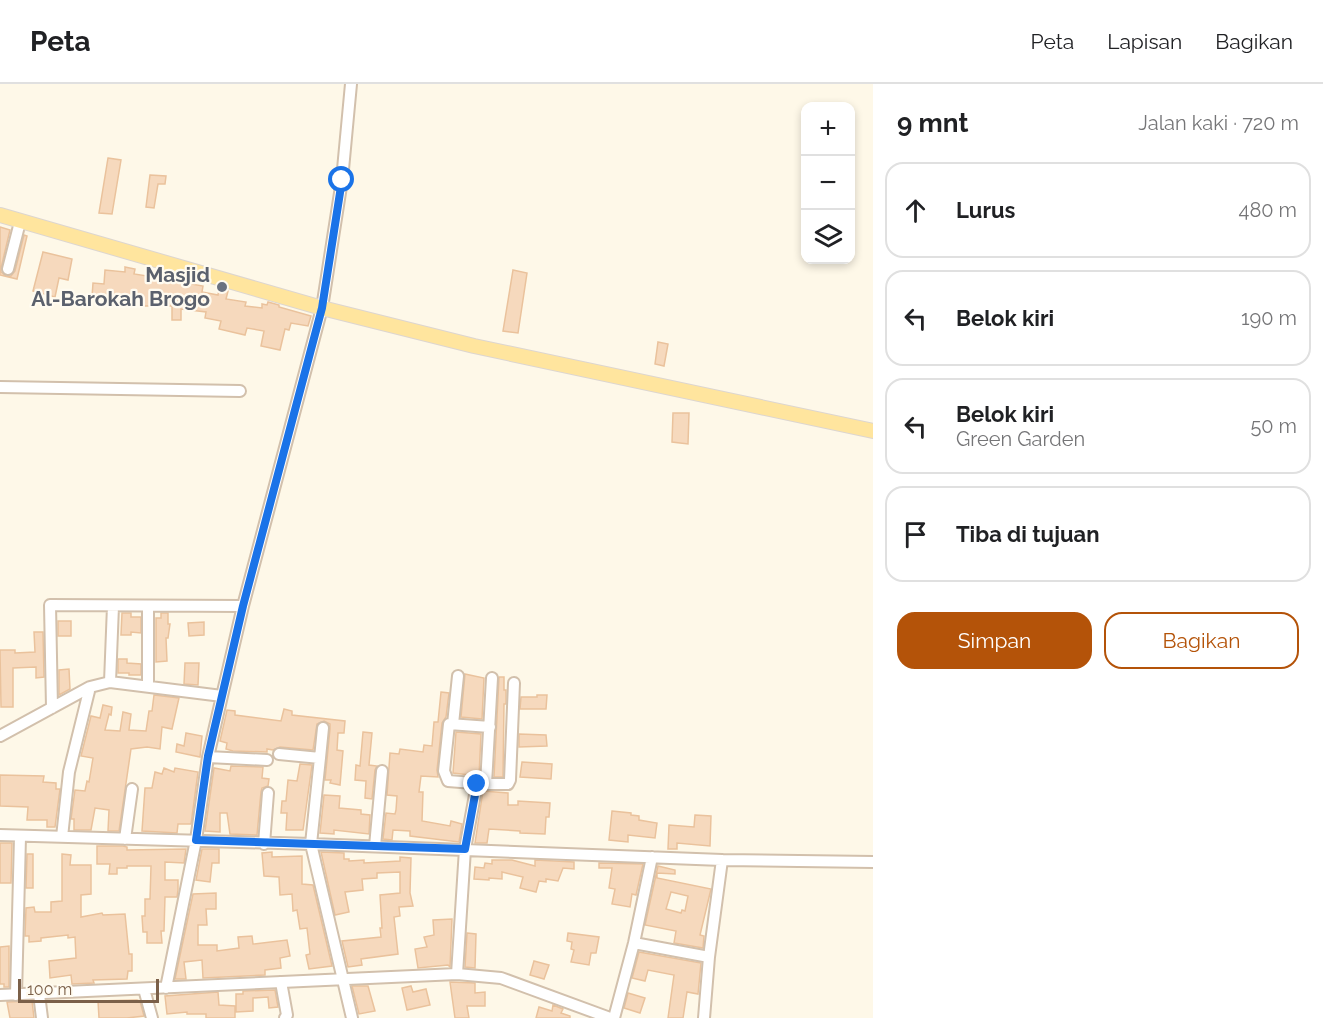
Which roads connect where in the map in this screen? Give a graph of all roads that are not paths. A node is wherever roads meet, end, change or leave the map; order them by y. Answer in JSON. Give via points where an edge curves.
{"nodes":[{"id":1,"x":351,"y":84,"type":"edge"},
{"id":2,"x":0,"y":215,"type":"edge"},
{"id":3,"x":20,"y":222,"type":"junction"},
{"id":4,"x":8,"y":269,"type":"dead end"},
{"id":5,"x":322,"y":308,"type":"junction"},
{"id":6,"x":0,"y":387,"type":"edge"},
{"id":7,"x":240,"y":391,"type":"dead end"},
{"id":8,"x":873,"y":431,"type":"edge"},
{"id":9,"x":113,"y":606,"type":"junction"},
{"id":10,"x":148,"y":606,"type":"junction"},
{"id":11,"x":243,"y":606,"type":"junction"},
{"id":12,"x":458,"y":676,"type":"dead end"},
{"id":13,"x":492,"y":678,"type":"dead end"},
{"id":14,"x":110,"y":682,"type":"junction"},
{"id":15,"x":514,"y":683,"type":"dead end"},
{"id":16,"x":148,"y":686,"type":"junction"},
{"id":17,"x":90,"y":687,"type":"junction"},
{"id":18,"x":222,"y":696,"type":"junction"},
{"id":19,"x":52,"y":708,"type":"junction"},
{"id":20,"x":453,"y":724,"type":"junction"},
{"id":21,"x":490,"y":726,"type":"junction"},
{"id":22,"x":323,"y":728,"type":"dead end"},
{"id":23,"x":0,"y":735,"type":"edge"},
{"id":24,"x":279,"y":754,"type":"dead end"},
{"id":25,"x":208,"y":756,"type":"junction"},
{"id":26,"x":320,"y":758,"type":"junction"},
{"id":27,"x":267,"y":760,"type":"dead end"},
{"id":28,"x":382,"y":771,"type":"dead end"},
{"id":29,"x":482,"y":784,"type":"junction"},
{"id":30,"x":132,"y":789,"type":"dead end"},
{"id":31,"x":268,"y":794,"type":"dead end"},
{"id":32,"x":0,"y":835,"type":"edge"},
{"id":33,"x":20,"y":837,"type":"junction"},
{"id":34,"x":62,"y":837,"type":"junction"},
{"id":35,"x":125,"y":839,"type":"junction"},
{"id":36,"x":196,"y":840,"type":"junction"},
{"id":37,"x":264,"y":843,"type":"junction"},
{"id":38,"x":311,"y":844,"type":"junction"},
{"id":39,"x":375,"y":846,"type":"junction"},
{"id":40,"x":465,"y":849,"type":"junction"},
{"id":41,"x":652,"y":857,"type":"junction"},
{"id":42,"x":722,"y":860,"type":"junction"},
{"id":43,"x":873,"y":862,"type":"edge"},
{"id":44,"x":634,"y":943,"type":"junction"},
{"id":45,"x":709,"y":957,"type":"junction"},
{"id":46,"x":457,"y":974,"type":"junction"},
{"id":47,"x":342,"y":979,"type":"junction"},
{"id":48,"x":281,"y":982,"type":"junction"},
{"id":49,"x":166,"y":988,"type":"junction"},
{"id":50,"x":144,"y":989,"type":"junction"},
{"id":51,"x":39,"y":994,"type":"junction"},
{"id":52,"x":16,"y":995,"type":"junction"},
{"id":53,"x":0,"y":996,"type":"edge"},
{"id":54,"x":42,"y":1018,"type":"edge"},
{"id":55,"x":153,"y":1018,"type":"edge"},
{"id":56,"x":285,"y":1018,"type":"edge"},
{"id":57,"x":351,"y":1018,"type":"edge"},
{"id":58,"x":612,"y":1018,"type":"edge"},
{"id":59,"x":704,"y":1018,"type":"edge"}],
"edges":[{"from":1,"to":5,"type":"street","via":[[342,180]]},
{"from":2,"to":3,"type":"main road"},
{"from":3,"to":4,"type":"street"},
{"from":3,"to":5,"type":"main road"},
{"from":5,"to":8,"type":"main road","via":[[474,346]]},
{"from":5,"to":11,"type":"street"},
{"from":6,"to":7,"type":"street"},
{"from":9,"to":10,"type":"street"},
{"from":9,"to":14,"type":"street"},
{"from":9,"to":19,"type":"street","via":[[50,605]]},
{"from":10,"to":11,"type":"street"},
{"from":10,"to":16,"type":"street"},
{"from":11,"to":18,"type":"street"},
{"from":12,"to":20,"type":"street"},
{"from":13,"to":21,"type":"street"},
{"from":14,"to":16,"type":"street"},
{"from":14,"to":17,"type":"street"},
{"from":15,"to":29,"type":"street","via":[[510,780],[504,785]]},
{"from":16,"to":18,"type":"street"},
{"from":17,"to":19,"type":"street"},
{"from":17,"to":34,"type":"street","via":[[69,772]]},
{"from":18,"to":25,"type":"street"},
{"from":19,"to":23,"type":"street"},
{"from":20,"to":21,"type":"street"},
{"from":20,"to":29,"type":"street","via":[[448,725],[445,777],[448,781]]},
{"from":21,"to":29,"type":"street"},
{"from":22,"to":26,"type":"street"},
{"from":24,"to":26,"type":"street"},
{"from":25,"to":27,"type":"street"},
{"from":25,"to":36,"type":"street"},
{"from":26,"to":38,"type":"street"},
{"from":28,"to":39,"type":"street"},
{"from":29,"to":40,"type":"street"},
{"from":30,"to":35,"type":"street"},
{"from":31,"to":37,"type":"street"},
{"from":32,"to":33,"type":"street"},
{"from":33,"to":34,"type":"street"},
{"from":33,"to":52,"type":"street"},
{"from":34,"to":35,"type":"street"},
{"from":35,"to":36,"type":"street"},
{"from":36,"to":37,"type":"street"},
{"from":36,"to":49,"type":"street"},
{"from":37,"to":38,"type":"street"},
{"from":38,"to":39,"type":"street"},
{"from":38,"to":47,"type":"street"},
{"from":39,"to":40,"type":"street"},
{"from":40,"to":41,"type":"street"},
{"from":40,"to":46,"type":"street"},
{"from":41,"to":42,"type":"street"},
{"from":41,"to":44,"type":"street"},
{"from":42,"to":43,"type":"street"},
{"from":42,"to":45,"type":"street"},
{"from":44,"to":45,"type":"street"},
{"from":44,"to":58,"type":"street"},
{"from":45,"to":59,"type":"street"},
{"from":46,"to":47,"type":"street"},
{"from":46,"to":58,"type":"street","via":[[501,978]]},
{"from":47,"to":48,"type":"street"},
{"from":47,"to":57,"type":"street"},
{"from":48,"to":49,"type":"street"},
{"from":48,"to":56,"type":"street"},
{"from":49,"to":50,"type":"street"},
{"from":50,"to":51,"type":"street"},
{"from":50,"to":55,"type":"street"},
{"from":51,"to":52,"type":"street"},
{"from":51,"to":54,"type":"street"},
{"from":52,"to":53,"type":"street"}]}
